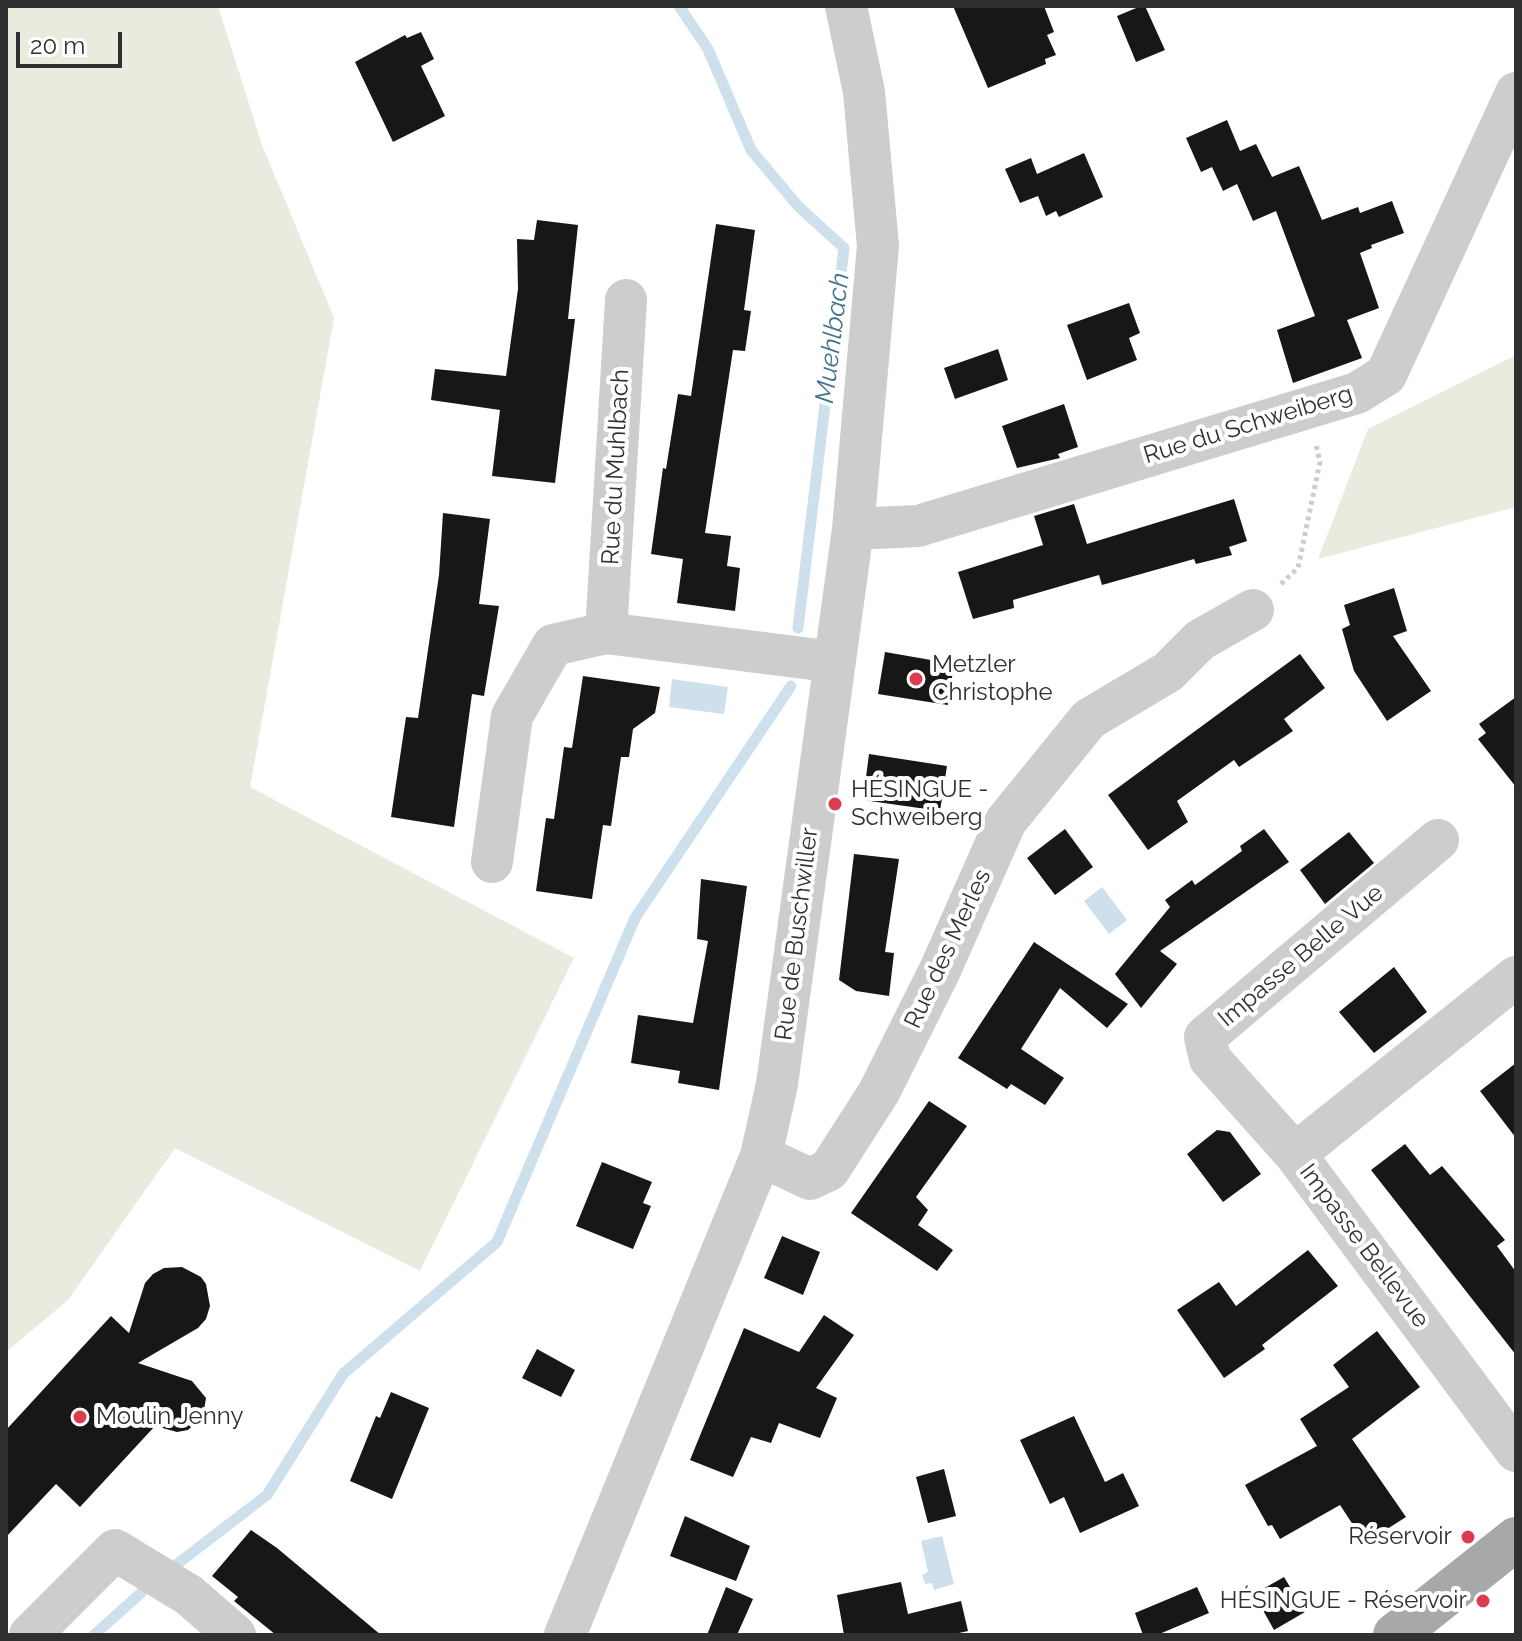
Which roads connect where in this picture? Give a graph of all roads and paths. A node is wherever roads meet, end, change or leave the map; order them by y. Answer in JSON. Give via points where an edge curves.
{"nodes":[{"id":1,"x":846,"y":6,"type":"edge"},
{"id":2,"x":1516,"y":93,"type":"edge"},
{"id":3,"x":626,"y":300,"type":"dead end"},
{"id":4,"x":1308,"y":408,"type":"junction"},
{"id":5,"x":853,"y":529,"type":"junction"},
{"id":6,"x":1253,"y":610,"type":"joint"},
{"id":7,"x":606,"y":633,"type":"junction"},
{"id":8,"x":835,"y":662,"type":"junction"},
{"id":9,"x":1438,"y":840,"type":"dead end"},
{"id":10,"x":492,"y":862,"type":"dead end"},
{"id":11,"x":1516,"y":977,"type":"edge"},
{"id":12,"x":1295,"y":1154,"type":"junction"},
{"id":13,"x":761,"y":1156,"type":"junction"},
{"id":14,"x":1516,"y":1451,"type":"edge"},
{"id":15,"x":1516,"y":1539,"type":"edge"},
{"id":16,"x":30,"y":1635,"type":"edge"},
{"id":17,"x":235,"y":1635,"type":"edge"},
{"id":18,"x":565,"y":1635,"type":"edge"},
{"id":19,"x":1395,"y":1635,"type":"edge"}],
"edges":[{"from":1,"to":5,"type":"street","name":"Rue de Buschwiller","via":[[864,92],[878,246]]},
{"from":2,"to":4,"type":"street","name":"Rue du Schweiberg","via":[[1386,375],[1357,393]]},
{"from":3,"to":7,"type":"street","name":"Rue du Muhlbach"},
{"from":4,"to":5,"type":"street","name":"Rue du Schweiberg","via":[[918,526]]},
{"from":4,"to":6,"type":"path","via":[[1320,462],[1298,568]]},
{"from":5,"to":8,"type":"street","name":"Rue de Buschwiller"},
{"from":6,"to":13,"type":"street","name":"Rue des Merles","via":[[1200,640],[1168,672],[1089,719],[1006,821],[934,984],[879,1092],[829,1170],[810,1179]]},
{"from":7,"to":8,"type":"street"},
{"from":7,"to":10,"type":"street","via":[[553,645],[512,716]]},
{"from":8,"to":13,"type":"street","name":"Rue de Buschwiller","via":[[777,1084]]},
{"from":9,"to":12,"type":"street","name":"Impasse Belle Vue","via":[[1205,1037],[1210,1059]]},
{"from":11,"to":12,"type":"street","name":"Impasse Bellevue"},
{"from":12,"to":14,"type":"street","name":"Impasse Bellevue"},
{"from":13,"to":18,"type":"street","name":"Rue de Buschwiller"},
{"from":15,"to":19,"type":"main road"},
{"from":16,"to":17,"type":"street","via":[[115,1550],[189,1595]]}]}
